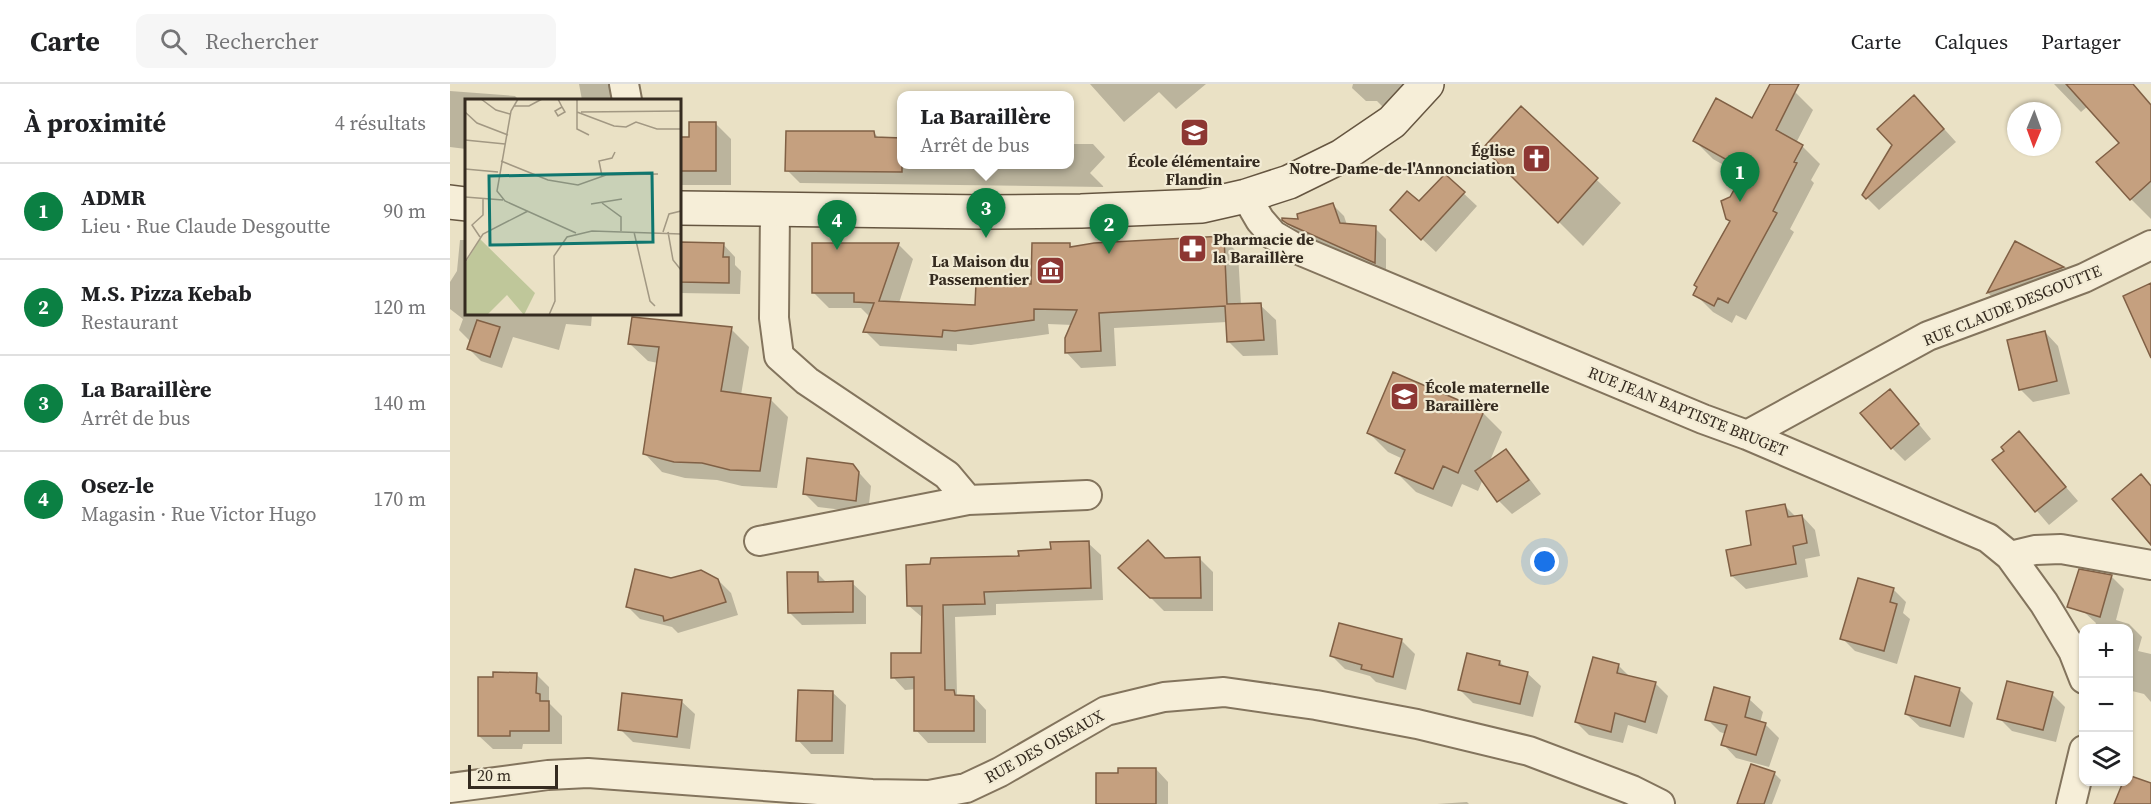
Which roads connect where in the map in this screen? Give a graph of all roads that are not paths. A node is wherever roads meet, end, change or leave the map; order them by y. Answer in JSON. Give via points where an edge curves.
{"nodes":[{"id":1,"x":624,"y":84,"type":"edge"},
{"id":2,"x":1427,"y":84,"type":"edge"},
{"id":3,"x":627,"y":99,"type":"edge"},
{"id":4,"x":1246,"y":196,"type":"junction"},
{"id":5,"x":450,"y":202,"type":"edge"},
{"id":6,"x":465,"y":204,"type":"edge"},
{"id":7,"x":681,"y":208,"type":"edge"},
{"id":8,"x":776,"y":210,"type":"junction"},
{"id":9,"x":2151,"y":245,"type":"edge"},
{"id":10,"x":1747,"y":435,"type":"junction"},
{"id":11,"x":1087,"y":495,"type":"dead end"},
{"id":12,"x":968,"y":500,"type":"junction"},
{"id":13,"x":759,"y":541,"type":"dead end"},
{"id":14,"x":2010,"y":556,"type":"junction"},
{"id":15,"x":2151,"y":565,"type":"edge"},
{"id":16,"x":2084,"y":678,"type":"edge"},
{"id":17,"x":2079,"y":771,"type":"edge"},
{"id":18,"x":450,"y":788,"type":"edge"},
{"id":19,"x":968,"y":796,"type":"edge"},
{"id":20,"x":1660,"y":804,"type":"edge"},
{"id":21,"x":2071,"y":804,"type":"edge"}],
"edges":[{"from":1,"to":3,"type":"street"},
{"from":2,"to":4,"type":"main road","via":[[1392,122],[1342,156],[1290,182]]},
{"from":4,"to":8,"type":"main road","via":[[1202,206],[1081,211]]},
{"from":4,"to":10,"type":"street","name":"RUE JEAN BAPTISTE BRUGET","via":[[1273,236],[1299,250]]},
{"from":5,"to":6,"type":"main road"},
{"from":7,"to":8,"type":"main road"},
{"from":8,"to":12,"type":"street","via":[[774,318],[779,356],[807,381],[947,475]]},
{"from":9,"to":10,"type":"street","name":"RUE CLAUDE DESGOUTTE","via":[[2084,278],[1928,336]]},
{"from":10,"to":14,"type":"street","name":"RUE JEAN BAPTISTE BRUGET","via":[[1962,526],[1988,538]]},
{"from":11,"to":12,"type":"street"},
{"from":12,"to":13,"type":"street"},
{"from":14,"to":15,"type":"street","via":[[2061,549]]},
{"from":14,"to":16,"type":"street","name":"RUE JEAN BAPTISTE BRUGET","via":[[2073,651]]},
{"from":17,"to":21,"type":"street"},
{"from":18,"to":19,"type":"street","name":"RUE DES OISEAUX","via":[[588,773],[872,794]]},
{"from":19,"to":20,"type":"street","name":"RUE DES OISEAUX","via":[[1000,772],[1106,711],[1164,697],[1224,692],[1417,724],[1529,751]]}]}
